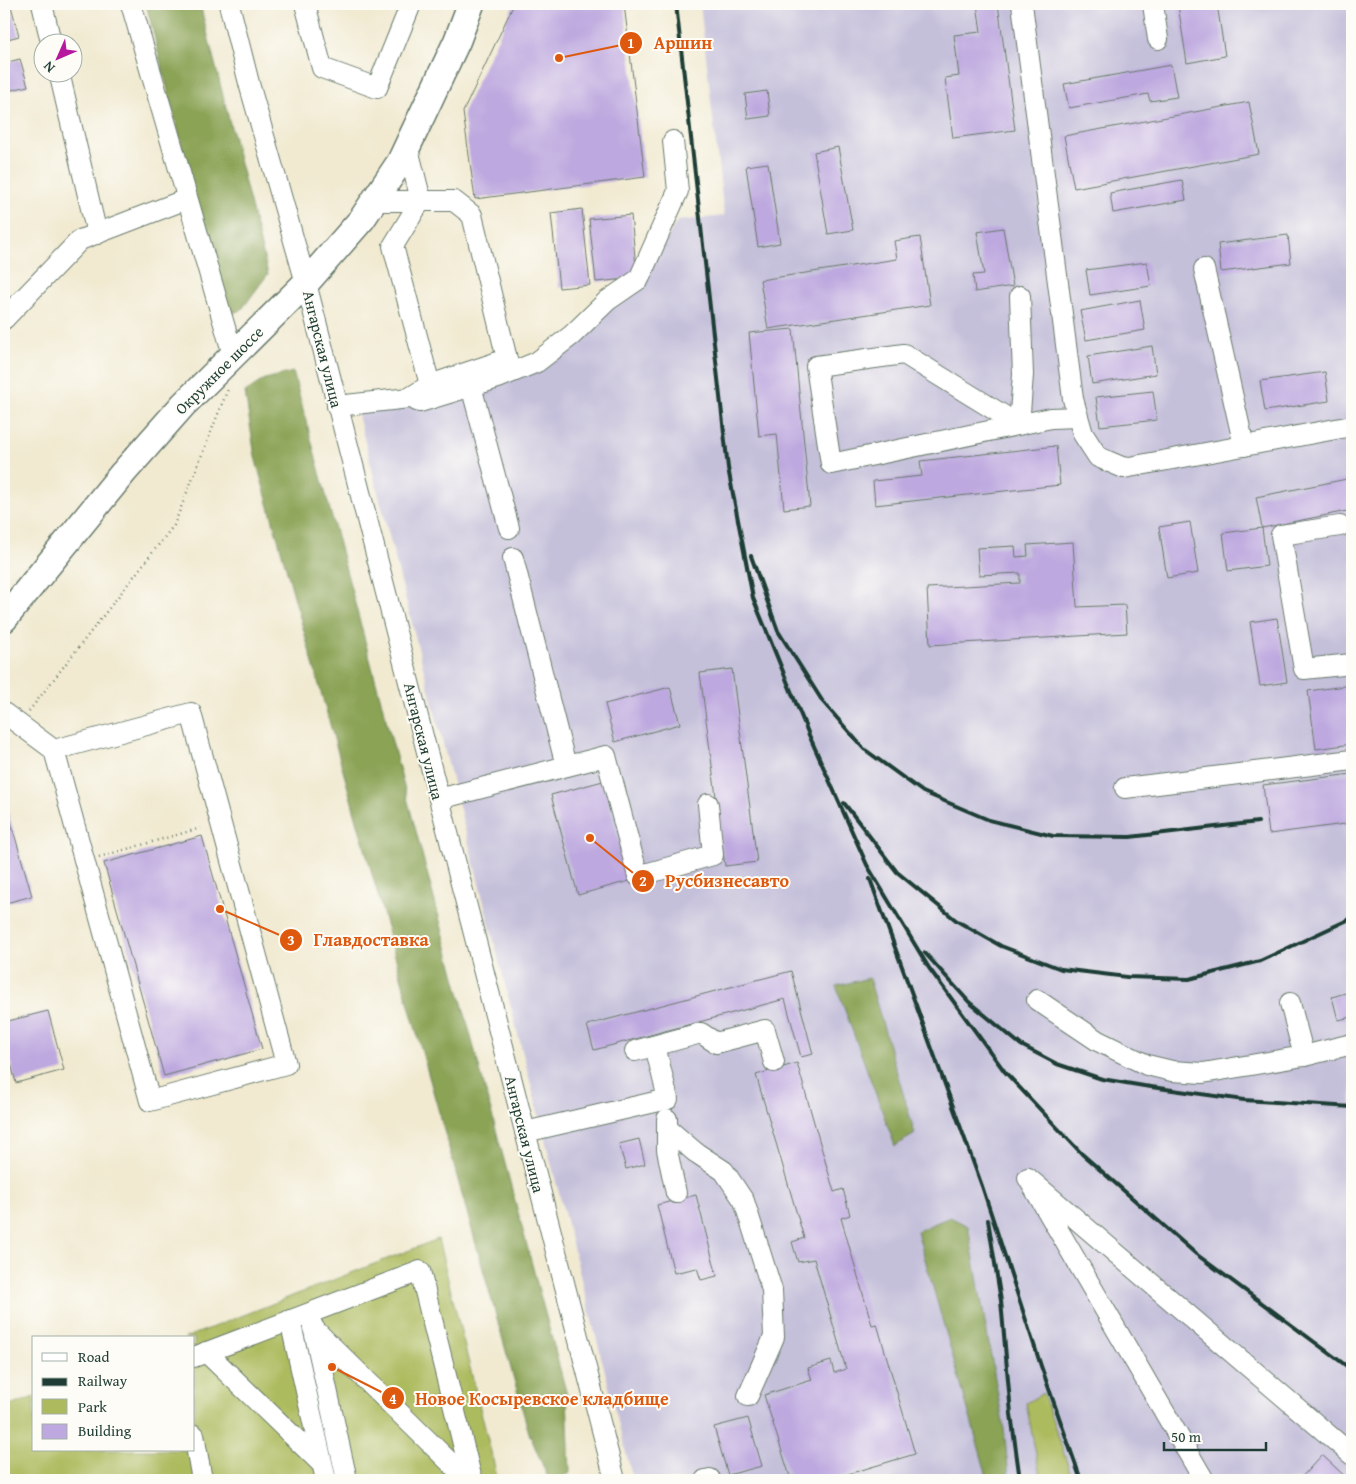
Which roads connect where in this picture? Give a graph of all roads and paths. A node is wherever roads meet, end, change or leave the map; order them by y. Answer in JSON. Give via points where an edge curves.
{"nodes":[{"id":1,"x":42,"y":4,"type":"edge"},
{"id":2,"x":131,"y":4,"type":"edge"},
{"id":3,"x":229,"y":4,"type":"edge"},
{"id":4,"x":306,"y":4,"type":"edge"},
{"id":5,"x":411,"y":4,"type":"edge"},
{"id":6,"x":456,"y":4,"type":"edge"},
{"id":7,"x":471,"y":4,"type":"edge"},
{"id":8,"x":1022,"y":4,"type":"edge"},
{"id":9,"x":1152,"y":4,"type":"edge"},
{"id":10,"x":49,"y":32,"type":"edge"},
{"id":11,"x":1158,"y":39,"type":"dead end"},
{"id":12,"x":60,"y":82,"type":"edge"},
{"id":13,"x":422,"y":115,"type":"junction"},
{"id":14,"x":672,"y":141,"type":"dead end"},
{"id":15,"x":407,"y":145,"type":"junction"},
{"id":16,"x":187,"y":199,"type":"junction"},
{"id":17,"x":421,"y":200,"type":"junction"},
{"id":18,"x":374,"y":201,"type":"junction"},
{"id":19,"x":97,"y":234,"type":"junction"},
{"id":20,"x":1204,"y":269,"type":"dead end"},
{"id":21,"x":306,"y":283,"type":"junction"},
{"id":22,"x":1020,"y":296,"type":"dead end"},
{"id":23,"x":4,"y":319,"type":"edge"},
{"id":24,"x":233,"y":355,"type":"junction"},
{"id":25,"x":228,"y":384,"type":"dead end"},
{"id":26,"x":430,"y":385,"type":"junction"},
{"id":27,"x":471,"y":386,"type":"junction"},
{"id":28,"x":409,"y":398,"type":"junction"},
{"id":29,"x":337,"y":406,"type":"junction"},
{"id":30,"x":1078,"y":417,"type":"junction"},
{"id":31,"x":1019,"y":425,"type":"junction"},
{"id":32,"x":1352,"y":426,"type":"edge"},
{"id":33,"x":1244,"y":446,"type":"junction"},
{"id":34,"x":1340,"y":526,"type":"dead end"},
{"id":35,"x":509,"y":528,"type":"dead end"},
{"id":36,"x":513,"y":558,"type":"dead end"},
{"id":37,"x":4,"y":619,"type":"edge"},
{"id":38,"x":1352,"y":664,"type":"edge"},
{"id":39,"x":9,"y":716,"type":"edge"},
{"id":40,"x":54,"y":750,"type":"junction"},
{"id":41,"x":1352,"y":760,"type":"edge"},
{"id":42,"x":566,"y":766,"type":"junction"},
{"id":43,"x":1125,"y":788,"type":"dead end"},
{"id":44,"x":439,"y":799,"type":"junction"},
{"id":45,"x":708,"y":804,"type":"dead end"},
{"id":46,"x":201,"y":828,"type":"dead end"},
{"id":47,"x":95,"y":858,"type":"dead end"},
{"id":48,"x":1037,"y":1000,"type":"dead end"},
{"id":49,"x":1290,"y":1003,"type":"dead end"},
{"id":50,"x":1352,"y":1044,"type":"edge"},
{"id":51,"x":656,"y":1046,"type":"junction"},
{"id":52,"x":635,"y":1051,"type":"dead end"},
{"id":53,"x":1304,"y":1056,"type":"junction"},
{"id":54,"x":774,"y":1062,"type":"dead end"},
{"id":55,"x":668,"y":1099,"type":"junction"},
{"id":56,"x":667,"y":1128,"type":"junction"},
{"id":57,"x":525,"y":1132,"type":"junction"},
{"id":58,"x":676,"y":1194,"type":"dead end"},
{"id":59,"x":290,"y":1320,"type":"junction"},
{"id":60,"x":311,"y":1320,"type":"junction"},
{"id":61,"x":200,"y":1355,"type":"edge"},
{"id":62,"x":748,"y":1396,"type":"dead end"},
{"id":63,"x":195,"y":1440,"type":"edge"},
{"id":64,"x":1352,"y":1454,"type":"edge"},
{"id":65,"x":324,"y":1472,"type":"edge"},
{"id":66,"x":203,"y":1479,"type":"edge"},
{"id":67,"x":347,"y":1480,"type":"edge"},
{"id":68,"x":468,"y":1480,"type":"edge"},
{"id":69,"x":472,"y":1480,"type":"edge"},
{"id":70,"x":615,"y":1480,"type":"edge"},
{"id":71,"x":1204,"y":1480,"type":"edge"}],
"edges":[{"from":1,"to":10,"type":"street"},
{"from":2,"to":16,"type":"street"},
{"from":3,"to":21,"type":"street","name":"Ангарская улица"},
{"from":4,"to":5,"type":"street","via":[[322,68],[377,88]]},
{"from":6,"to":13,"type":"main road","name":"Окружное шоссе"},
{"from":7,"to":13,"type":"main road","name":"Окружное шоссе"},
{"from":8,"to":30,"type":"street","via":[[1073,399]]},
{"from":9,"to":11,"type":"street"},
{"from":12,"to":19,"type":"street"},
{"from":13,"to":15,"type":"main road","name":"Окружное шоссе"},
{"from":14,"to":27,"type":"street","via":[[678,191],[639,279],[607,301],[572,335],[537,362]]},
{"from":15,"to":17,"type":"street"},
{"from":15,"to":18,"type":"main road","name":"Окружное шоссе","via":[[400,162]]},
{"from":16,"to":19,"type":"street"},
{"from":16,"to":24,"type":"street"},
{"from":17,"to":18,"type":"street"},
{"from":17,"to":26,"type":"street","via":[[393,246]]},
{"from":17,"to":26,"type":"street","via":[[454,201],[472,215],[507,359]]},
{"from":18,"to":21,"type":"main road","name":"Окружное шоссе"},
{"from":19,"to":23,"type":"street","via":[[80,240]]},
{"from":20,"to":33,"type":"street"},
{"from":21,"to":24,"type":"main road","name":"Окружное шоссе"},
{"from":21,"to":29,"type":"street","name":"Ангарская улица"},
{"from":22,"to":31,"type":"street","via":[[1023,375]]},
{"from":24,"to":37,"type":"main road","name":"Окружное шоссе","via":[[123,473]]},
{"from":25,"to":39,"type":"path","via":[[227,394],[174,525]]},
{"from":26,"to":28,"type":"street"},
{"from":27,"to":28,"type":"street","via":[[420,402]]},
{"from":27,"to":35,"type":"street"},
{"from":28,"to":29,"type":"street"},
{"from":29,"to":44,"type":"street","name":"Ангарская улица"},
{"from":30,"to":31,"type":"street","via":[[1051,418]]},
{"from":30,"to":33,"type":"street","via":[[1083,434],[1098,457],[1124,468]]},
{"from":31,"to":31,"type":"street","via":[[831,464],[816,366],[904,354]]},
{"from":32,"to":33,"type":"street"},
{"from":34,"to":38,"type":"street","via":[[1281,535],[1304,669]]},
{"from":36,"to":42,"type":"street"},
{"from":39,"to":40,"type":"street"},
{"from":40,"to":40,"type":"street","via":[[150,1101],[286,1064],[191,713]]},
{"from":41,"to":43,"type":"street"},
{"from":42,"to":44,"type":"street"},
{"from":42,"to":45,"type":"street","via":[[606,756],[638,876],[713,855]]},
{"from":44,"to":57,"type":"street","name":"Ангарская улица"},
{"from":46,"to":47,"type":"path"},
{"from":48,"to":53,"type":"street","via":[[1098,1041],[1147,1065],[1172,1071],[1203,1073]]},
{"from":49,"to":53,"type":"street"},
{"from":50,"to":53,"type":"street"},
{"from":51,"to":52,"type":"street"},
{"from":51,"to":54,"type":"street","via":[[701,1033],[716,1043],[765,1030]]},
{"from":51,"to":55,"type":"street"},
{"from":55,"to":56,"type":"street"},
{"from":55,"to":57,"type":"street"},
{"from":56,"to":58,"type":"street","via":[[667,1150]]},
{"from":56,"to":62,"type":"street","via":[[724,1171],[744,1201],[772,1290],[774,1337]]},
{"from":57,"to":70,"type":"street","name":"Ангарская улица"},
{"from":59,"to":60,"type":"street"},
{"from":59,"to":61,"type":"street"},
{"from":59,"to":65,"type":"street"},
{"from":60,"to":67,"type":"street"},
{"from":60,"to":68,"type":"street"},
{"from":60,"to":69,"type":"street","via":[[420,1271]]},
{"from":61,"to":65,"type":"street"},
{"from":63,"to":66,"type":"street"},
{"from":64,"to":71,"type":"street","via":[[1028,1178]]}]}
